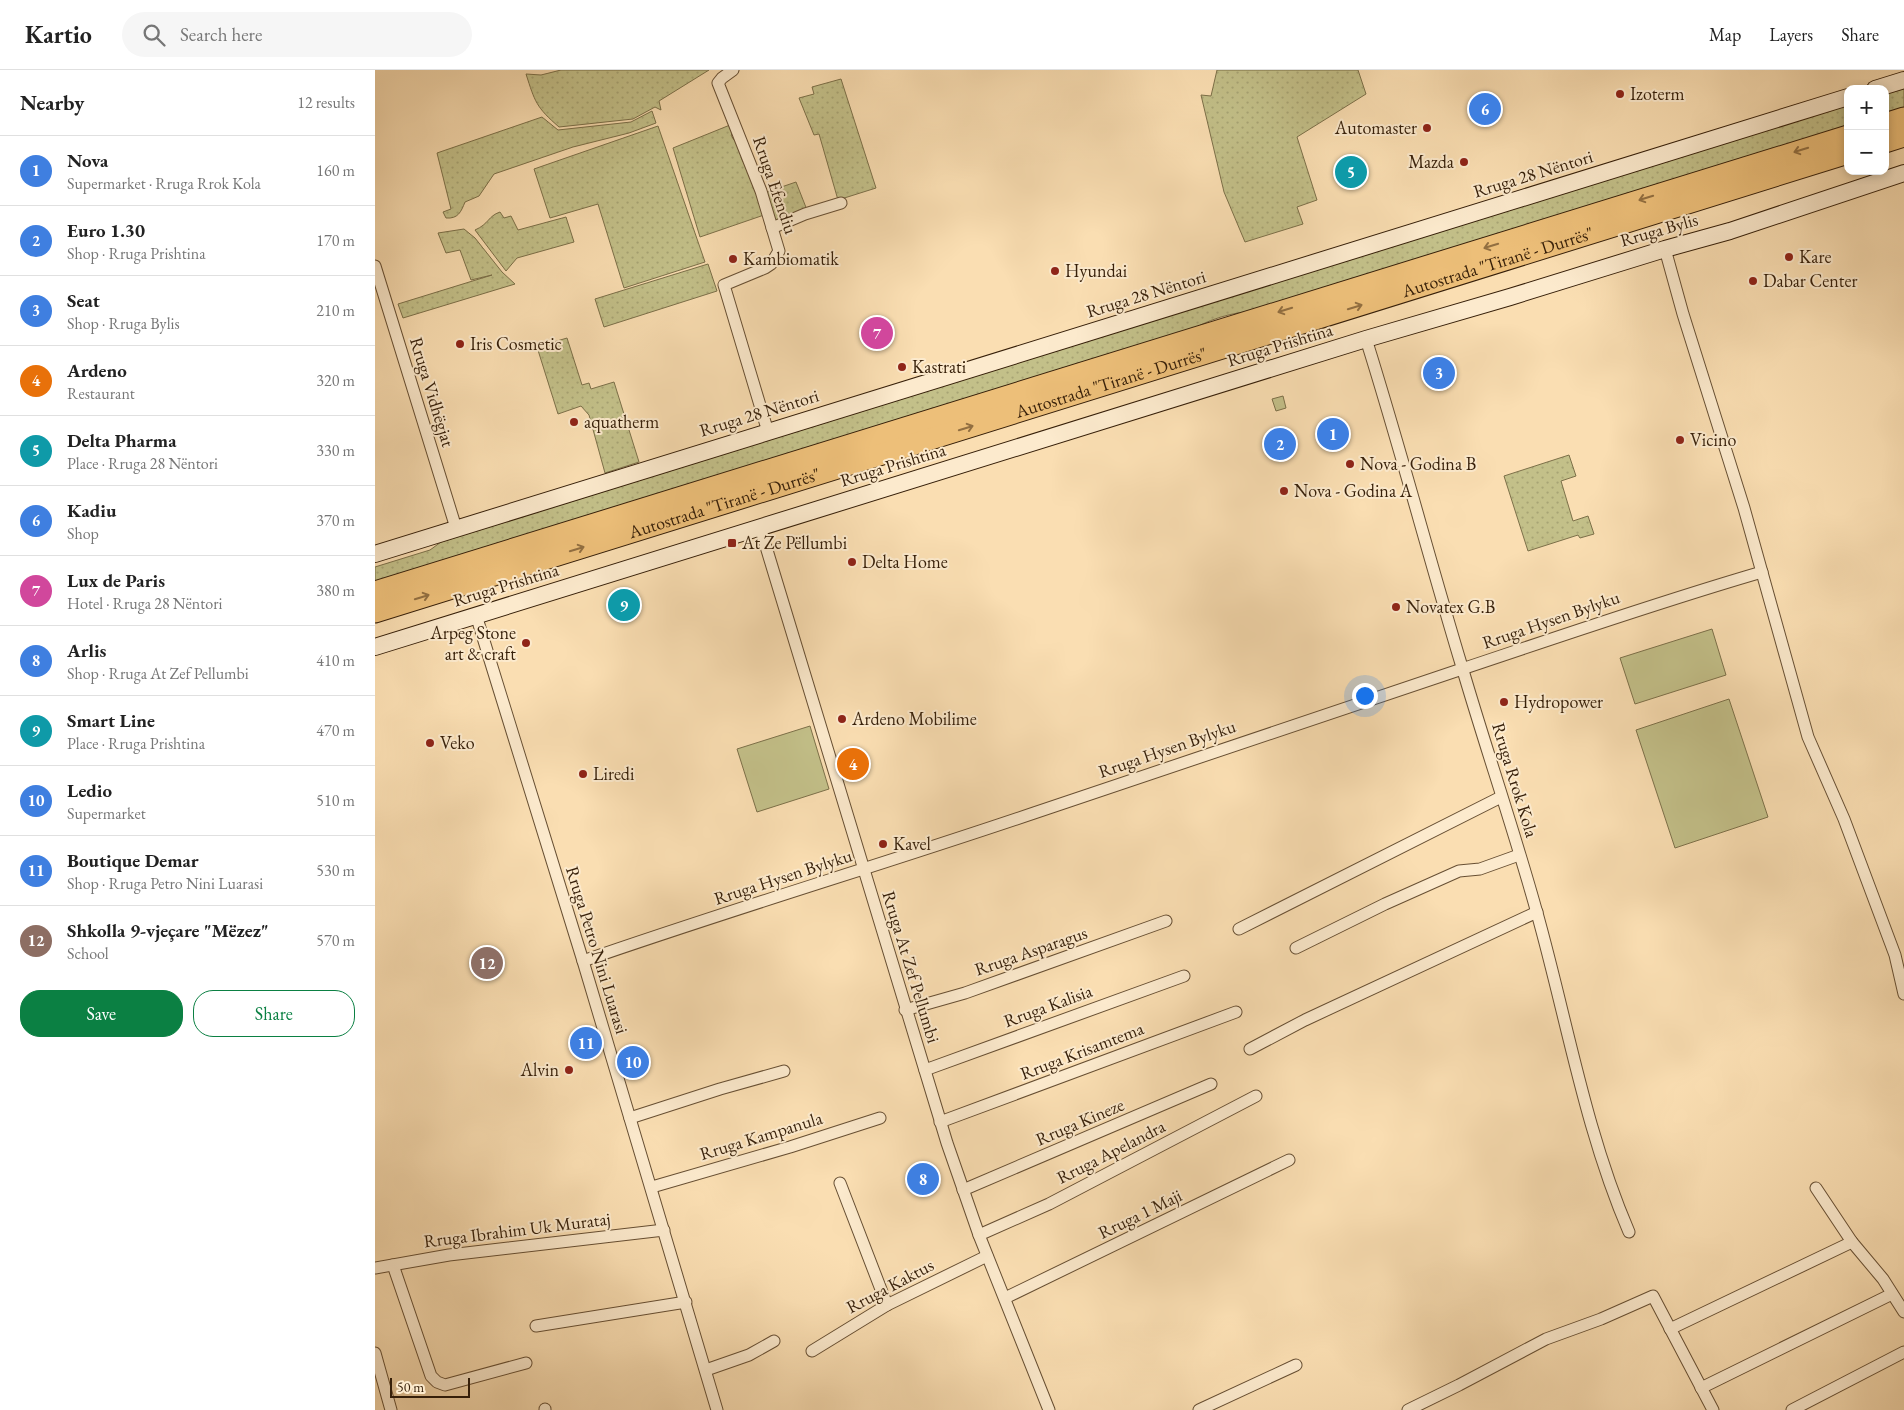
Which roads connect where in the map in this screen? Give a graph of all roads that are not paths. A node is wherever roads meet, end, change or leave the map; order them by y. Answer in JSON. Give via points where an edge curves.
{"nodes":[{"id":1,"x":733,"y":70,"type":"edge"},
{"id":2,"x":1904,"y":80,"type":"edge"},
{"id":3,"x":1888,"y":85,"type":"edge"},
{"id":4,"x":1844,"y":98,"type":"edge"},
{"id":5,"x":1904,"y":118,"type":"edge"},
{"id":6,"x":1889,"y":123,"type":"edge"},
{"id":7,"x":1904,"y":136,"type":"edge"},
{"id":8,"x":1844,"y":137,"type":"edge"},
{"id":9,"x":1889,"y":141,"type":"edge"},
{"id":10,"x":1844,"y":155,"type":"edge"},
{"id":11,"x":1904,"y":173,"type":"edge"},
{"id":12,"x":841,"y":202,"type":"dead end"},
{"id":13,"x":773,"y":228,"type":"junction"},
{"id":14,"x":1665,"y":248,"type":"junction"},
{"id":15,"x":375,"y":266,"type":"edge"},
{"id":16,"x":1366,"y":339,"type":"junction"},
{"id":17,"x":767,"y":432,"type":"junction"},
{"id":18,"x":760,"y":527,"type":"junction"},
{"id":19,"x":456,"y":528,"type":"junction"},
{"id":20,"x":375,"y":554,"type":"edge"},
{"id":21,"x":1762,"y":572,"type":"junction"},
{"id":22,"x":375,"y":592,"type":"edge"},
{"id":23,"x":375,"y":612,"type":"edge"},
{"id":24,"x":476,"y":615,"type":"junction"},
{"id":25,"x":375,"y":647,"type":"edge"},
{"id":26,"x":1462,"y":668,"type":"junction"},
{"id":27,"x":1501,"y":797,"type":"junction"},
{"id":28,"x":1519,"y":855,"type":"junction"},
{"id":29,"x":863,"y":870,"type":"junction"},
{"id":30,"x":1537,"y":912,"type":"junction"},
{"id":31,"x":1166,"y":921,"type":"dead end"},
{"id":32,"x":1239,"y":929,"type":"dead end"},
{"id":33,"x":1296,"y":948,"type":"dead end"},
{"id":34,"x":583,"y":961,"type":"junction"},
{"id":35,"x":1184,"y":976,"type":"dead end"},
{"id":36,"x":1904,"y":994,"type":"edge"},
{"id":37,"x":905,"y":1010,"type":"junction"},
{"id":38,"x":1236,"y":1012,"type":"dead end"},
{"id":39,"x":1250,"y":1048,"type":"dead end"},
{"id":40,"x":925,"y":1070,"type":"junction"},
{"id":41,"x":783,"y":1071,"type":"dead end"},
{"id":42,"x":1211,"y":1084,"type":"dead end"},
{"id":43,"x":1256,"y":1096,"type":"dead end"},
{"id":44,"x":630,"y":1118,"type":"junction"},
{"id":45,"x":879,"y":1118,"type":"dead end"},
{"id":46,"x":941,"y":1122,"type":"junction"},
{"id":47,"x":1289,"y":1160,"type":"dead end"},
{"id":48,"x":840,"y":1183,"type":"dead end"},
{"id":49,"x":652,"y":1187,"type":"junction"},
{"id":50,"x":1815,"y":1188,"type":"dead end"},
{"id":51,"x":963,"y":1190,"type":"junction"},
{"id":52,"x":664,"y":1230,"type":"junction"},
{"id":53,"x":1629,"y":1232,"type":"dead end"},
{"id":54,"x":979,"y":1235,"type":"junction"},
{"id":55,"x":1852,"y":1242,"type":"junction"},
{"id":56,"x":987,"y":1256,"type":"junction"},
{"id":57,"x":393,"y":1264,"type":"junction"},
{"id":58,"x":375,"y":1268,"type":"edge"},
{"id":59,"x":1892,"y":1294,"type":"junction"},
{"id":60,"x":1005,"y":1298,"type":"junction"},
{"id":61,"x":686,"y":1302,"type":"junction"},
{"id":62,"x":887,"y":1305,"type":"junction"},
{"id":63,"x":1904,"y":1312,"type":"edge"},
{"id":64,"x":536,"y":1326,"type":"dead end"},
{"id":65,"x":1670,"y":1329,"type":"junction"},
{"id":66,"x":774,"y":1341,"type":"dead end"},
{"id":67,"x":812,"y":1351,"type":"dead end"},
{"id":68,"x":1904,"y":1352,"type":"edge"},
{"id":69,"x":375,"y":1353,"type":"edge"},
{"id":70,"x":525,"y":1364,"type":"dead end"},
{"id":71,"x":1296,"y":1365,"type":"dead end"},
{"id":72,"x":705,"y":1370,"type":"junction"},
{"id":73,"x":1701,"y":1388,"type":"junction"},
{"id":74,"x":391,"y":1410,"type":"edge"},
{"id":75,"x":717,"y":1410,"type":"edge"},
{"id":76,"x":1049,"y":1410,"type":"edge"},
{"id":77,"x":1199,"y":1410,"type":"edge"},
{"id":78,"x":1408,"y":1410,"type":"edge"},
{"id":79,"x":1713,"y":1410,"type":"edge"},
{"id":80,"x":1792,"y":1410,"type":"edge"}],
"edges":[{"from":1,"to":13,"type":"street","name":"Rruga Efendiu","via":[[718,84]]},
{"from":2,"to":3,"type":"main road"},
{"from":4,"to":17,"type":"main road","name":"Rruga 28 Nëntori"},
{"from":5,"to":6,"type":"highway"},
{"from":7,"to":9,"type":"highway"},
{"from":8,"to":22,"type":"highway","name":"Autostrada \"Tiranë - Durrës\"","one_way":true},
{"from":23,"to":10,"type":"highway","name":"Autostrada \"Tiranë - Durrës\"","one_way":true},
{"from":11,"to":14,"type":"main road","name":"Rruga Bylis","via":[[1739,228]]},
{"from":12,"to":13,"type":"street"},
{"from":13,"to":17,"type":"street","name":"Rruga Efendiu","via":[[779,251],[771,264],[724,285]]},
{"from":14,"to":16,"type":"main road","name":"Rruga Bylis"},
{"from":14,"to":21,"type":"street"},
{"from":15,"to":19,"type":"street","name":"Rruga Vidhëgjat"},
{"from":16,"to":18,"type":"main road","name":"Rruga Prishtina"},
{"from":16,"to":26,"type":"street","name":"Rruga Rrok Kola"},
{"from":17,"to":19,"type":"main road","name":"Rruga 28 Nëntori"},
{"from":18,"to":24,"type":"main road","name":"Rruga Prishtina"},
{"from":18,"to":29,"type":"street","name":"Rruga At Zef Pellumbi"},
{"from":19,"to":20,"type":"main road","name":"Rruga 28 Nëntori"},
{"from":21,"to":26,"type":"street","name":"Rruga Hysen Bylyku"},
{"from":21,"to":36,"type":"street","via":[[1808,737],[1844,819],[1895,955]]},
{"from":24,"to":25,"type":"main road","name":"Rruga Prishtina"},
{"from":24,"to":34,"type":"street","name":"Rruga Petro Nini Luarasi"},
{"from":26,"to":27,"type":"street","name":"Rruga Rrok Kola"},
{"from":26,"to":29,"type":"street","name":"Rruga Hysen Bylyku"},
{"from":27,"to":28,"type":"street","name":"Rruga Rrok Kola"},
{"from":27,"to":32,"type":"street"},
{"from":28,"to":30,"type":"street","name":"Rruga Rrok Kola"},
{"from":28,"to":33,"type":"street","via":[[1480,869],[1459,871]]},
{"from":29,"to":34,"type":"street","name":"Rruga Hysen Bylyku"},
{"from":29,"to":37,"type":"street","name":"Rruga At Zef Pellumbi"},
{"from":30,"to":39,"type":"street"},
{"from":30,"to":53,"type":"street","name":"Rruga Rrok Kola","via":[[1581,1090],[1613,1196]]},
{"from":31,"to":37,"type":"street","name":"Rruga Asparagus","via":[[965,993]]},
{"from":34,"to":44,"type":"street","name":"Rruga Petro Nini Luarasi"},
{"from":35,"to":40,"type":"street","name":"Rruga Kalisia"},
{"from":37,"to":40,"type":"street","name":"Rruga At Zef Pellumbi"},
{"from":38,"to":46,"type":"street","name":"Rruga Krisamtema"},
{"from":40,"to":46,"type":"street","name":"Rruga At Zef Pellumbi"},
{"from":41,"to":44,"type":"street"},
{"from":42,"to":51,"type":"street","name":"Rruga Kineze"},
{"from":43,"to":54,"type":"street","name":"Rruga Apelandra","via":[[1049,1204]]},
{"from":44,"to":49,"type":"street","name":"Rruga Petro Nini Luarasi"},
{"from":45,"to":49,"type":"street","name":"Rruga Kampanula"},
{"from":46,"to":51,"type":"street","name":"Rruga At Zef Pellumbi"},
{"from":47,"to":60,"type":"street","name":"Rruga 1 Maji"},
{"from":48,"to":62,"type":"street"},
{"from":49,"to":52,"type":"street","name":"Rruga Petro Nini Luarasi"},
{"from":50,"to":55,"type":"street"},
{"from":51,"to":54,"type":"street","name":"Rruga At Zef Pellumbi"},
{"from":52,"to":57,"type":"street","name":"Rruga Ibrahim Uk Murataj"},
{"from":52,"to":61,"type":"street","name":"Rruga Petro Nini Luarasi"},
{"from":54,"to":56,"type":"street","name":"Rruga At Zef Pellumbi"},
{"from":55,"to":59,"type":"street"},
{"from":55,"to":65,"type":"street"},
{"from":56,"to":60,"type":"street","name":"Rruga At Zef Pellumbi"},
{"from":56,"to":62,"type":"street","name":"Rruga Kaktus"},
{"from":57,"to":58,"type":"street","name":"Rruga Ibrahim Uk Murataj"},
{"from":57,"to":70,"type":"street","via":[[431,1376],[437,1382],[445,1385]]},
{"from":59,"to":63,"type":"street"},
{"from":59,"to":73,"type":"street"},
{"from":60,"to":76,"type":"street","name":"Rruga At Zef Pellumbi"},
{"from":61,"to":64,"type":"street"},
{"from":61,"to":72,"type":"street","name":"Rruga Petro Nini Luarasi"},
{"from":62,"to":67,"type":"street","name":"Rruga Kaktus"},
{"from":65,"to":73,"type":"street"},
{"from":65,"to":78,"type":"street","via":[[1653,1296],[1546,1339]]},
{"from":66,"to":72,"type":"street","via":[[749,1355]]},
{"from":68,"to":80,"type":"street"},
{"from":69,"to":74,"type":"street"},
{"from":71,"to":77,"type":"street"},
{"from":72,"to":75,"type":"street","name":"Rruga Petro Nini Luarasi"},
{"from":73,"to":79,"type":"street"}]}
